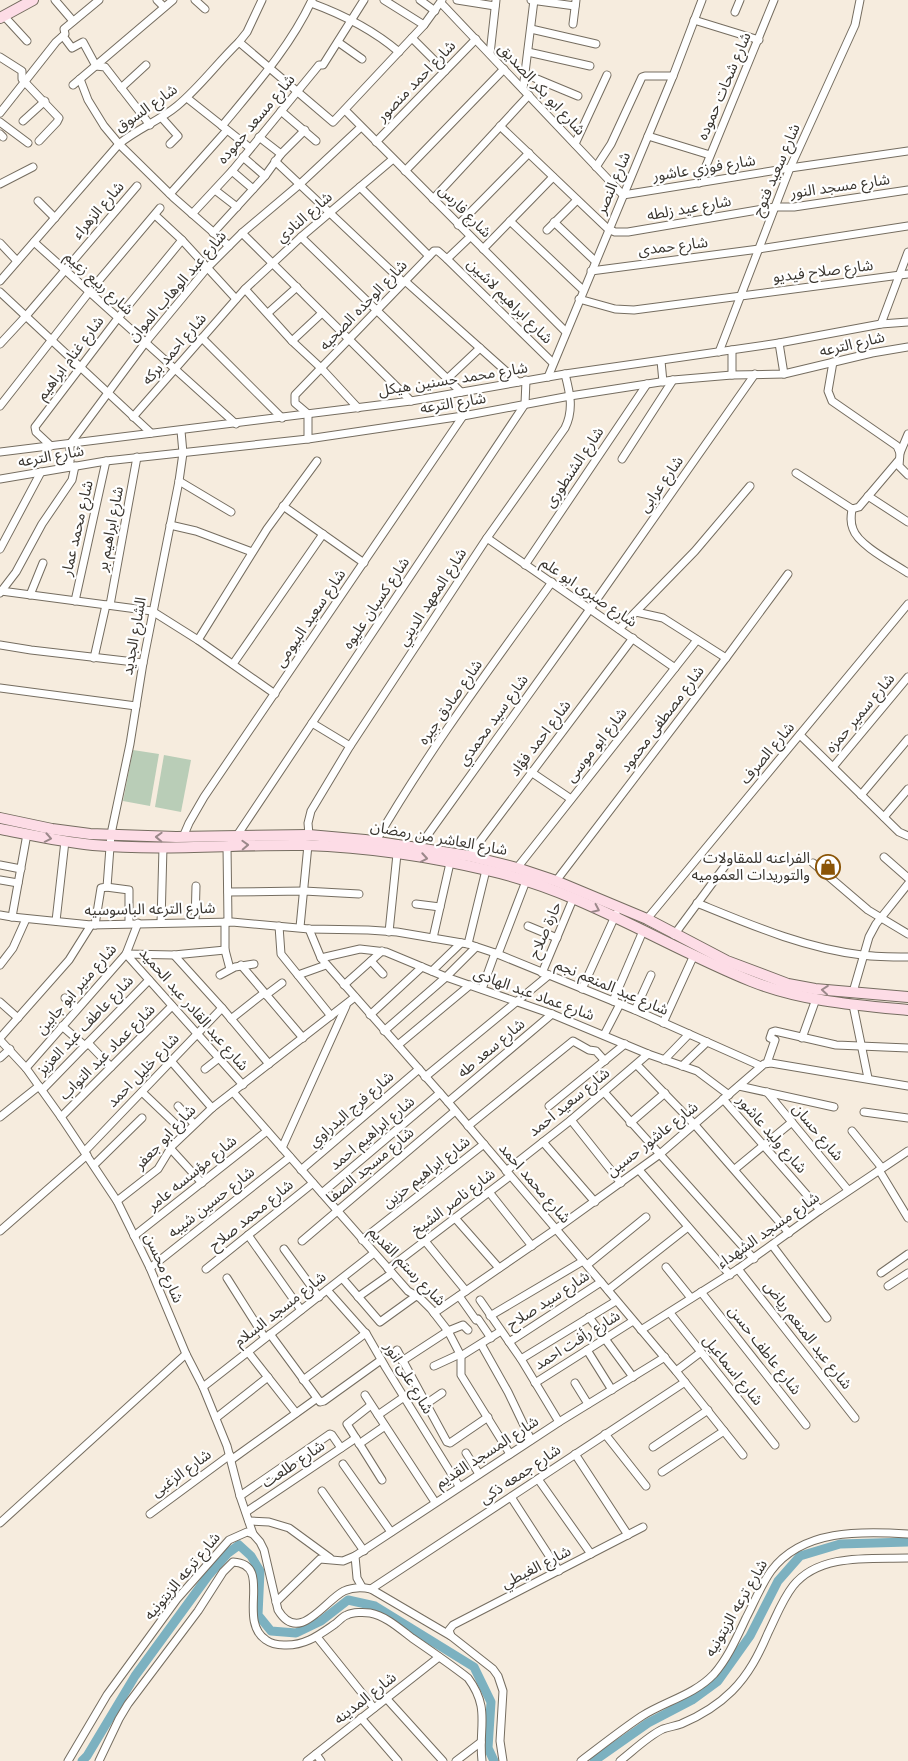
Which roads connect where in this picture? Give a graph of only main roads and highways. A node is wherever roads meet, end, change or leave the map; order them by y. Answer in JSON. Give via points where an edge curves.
{"nodes":[{"id":1,"x":33,"y":0,"type":"edge"},
{"id":2,"x":2,"y":17,"type":"edge"},
{"id":3,"x":0,"y":818,"type":"edge"},
{"id":4,"x":0,"y":829,"type":"edge"},
{"id":5,"x":308,"y":840,"type":"junction"},
{"id":6,"x":617,"y":913,"type":"junction"},
{"id":7,"x":908,"y":997,"type":"edge"},
{"id":8,"x":908,"y":1010,"type":"edge"}],
"edges":[{"from":1,"to":2,"type":"main road"},
{"from":5,"to":3,"type":"main road","name":"شارع العاشر من رمضان","one_way":true,"via":[[71,832]]},
{"from":4,"to":5,"type":"main road","name":"شارع العاشر من رمضان","one_way":true,"via":[[110,846],[227,846]]},
{"from":5,"to":6,"type":"main road","name":"شارع العاشر من رمضان","one_way":true,"via":[[486,870]]},
{"from":5,"to":6,"type":"main road","name":"شارع العاشر من رمضان","via":[[376,841],[470,856],[556,881]]},
{"from":7,"to":6,"type":"main road","name":"شارع العاشر من رمضان","one_way":true,"via":[[788,984],[727,961],[646,919]]},
{"from":6,"to":8,"type":"main road","name":"شارع العاشر من رمضان","via":[[644,931],[752,981],[816,999]]}]}
